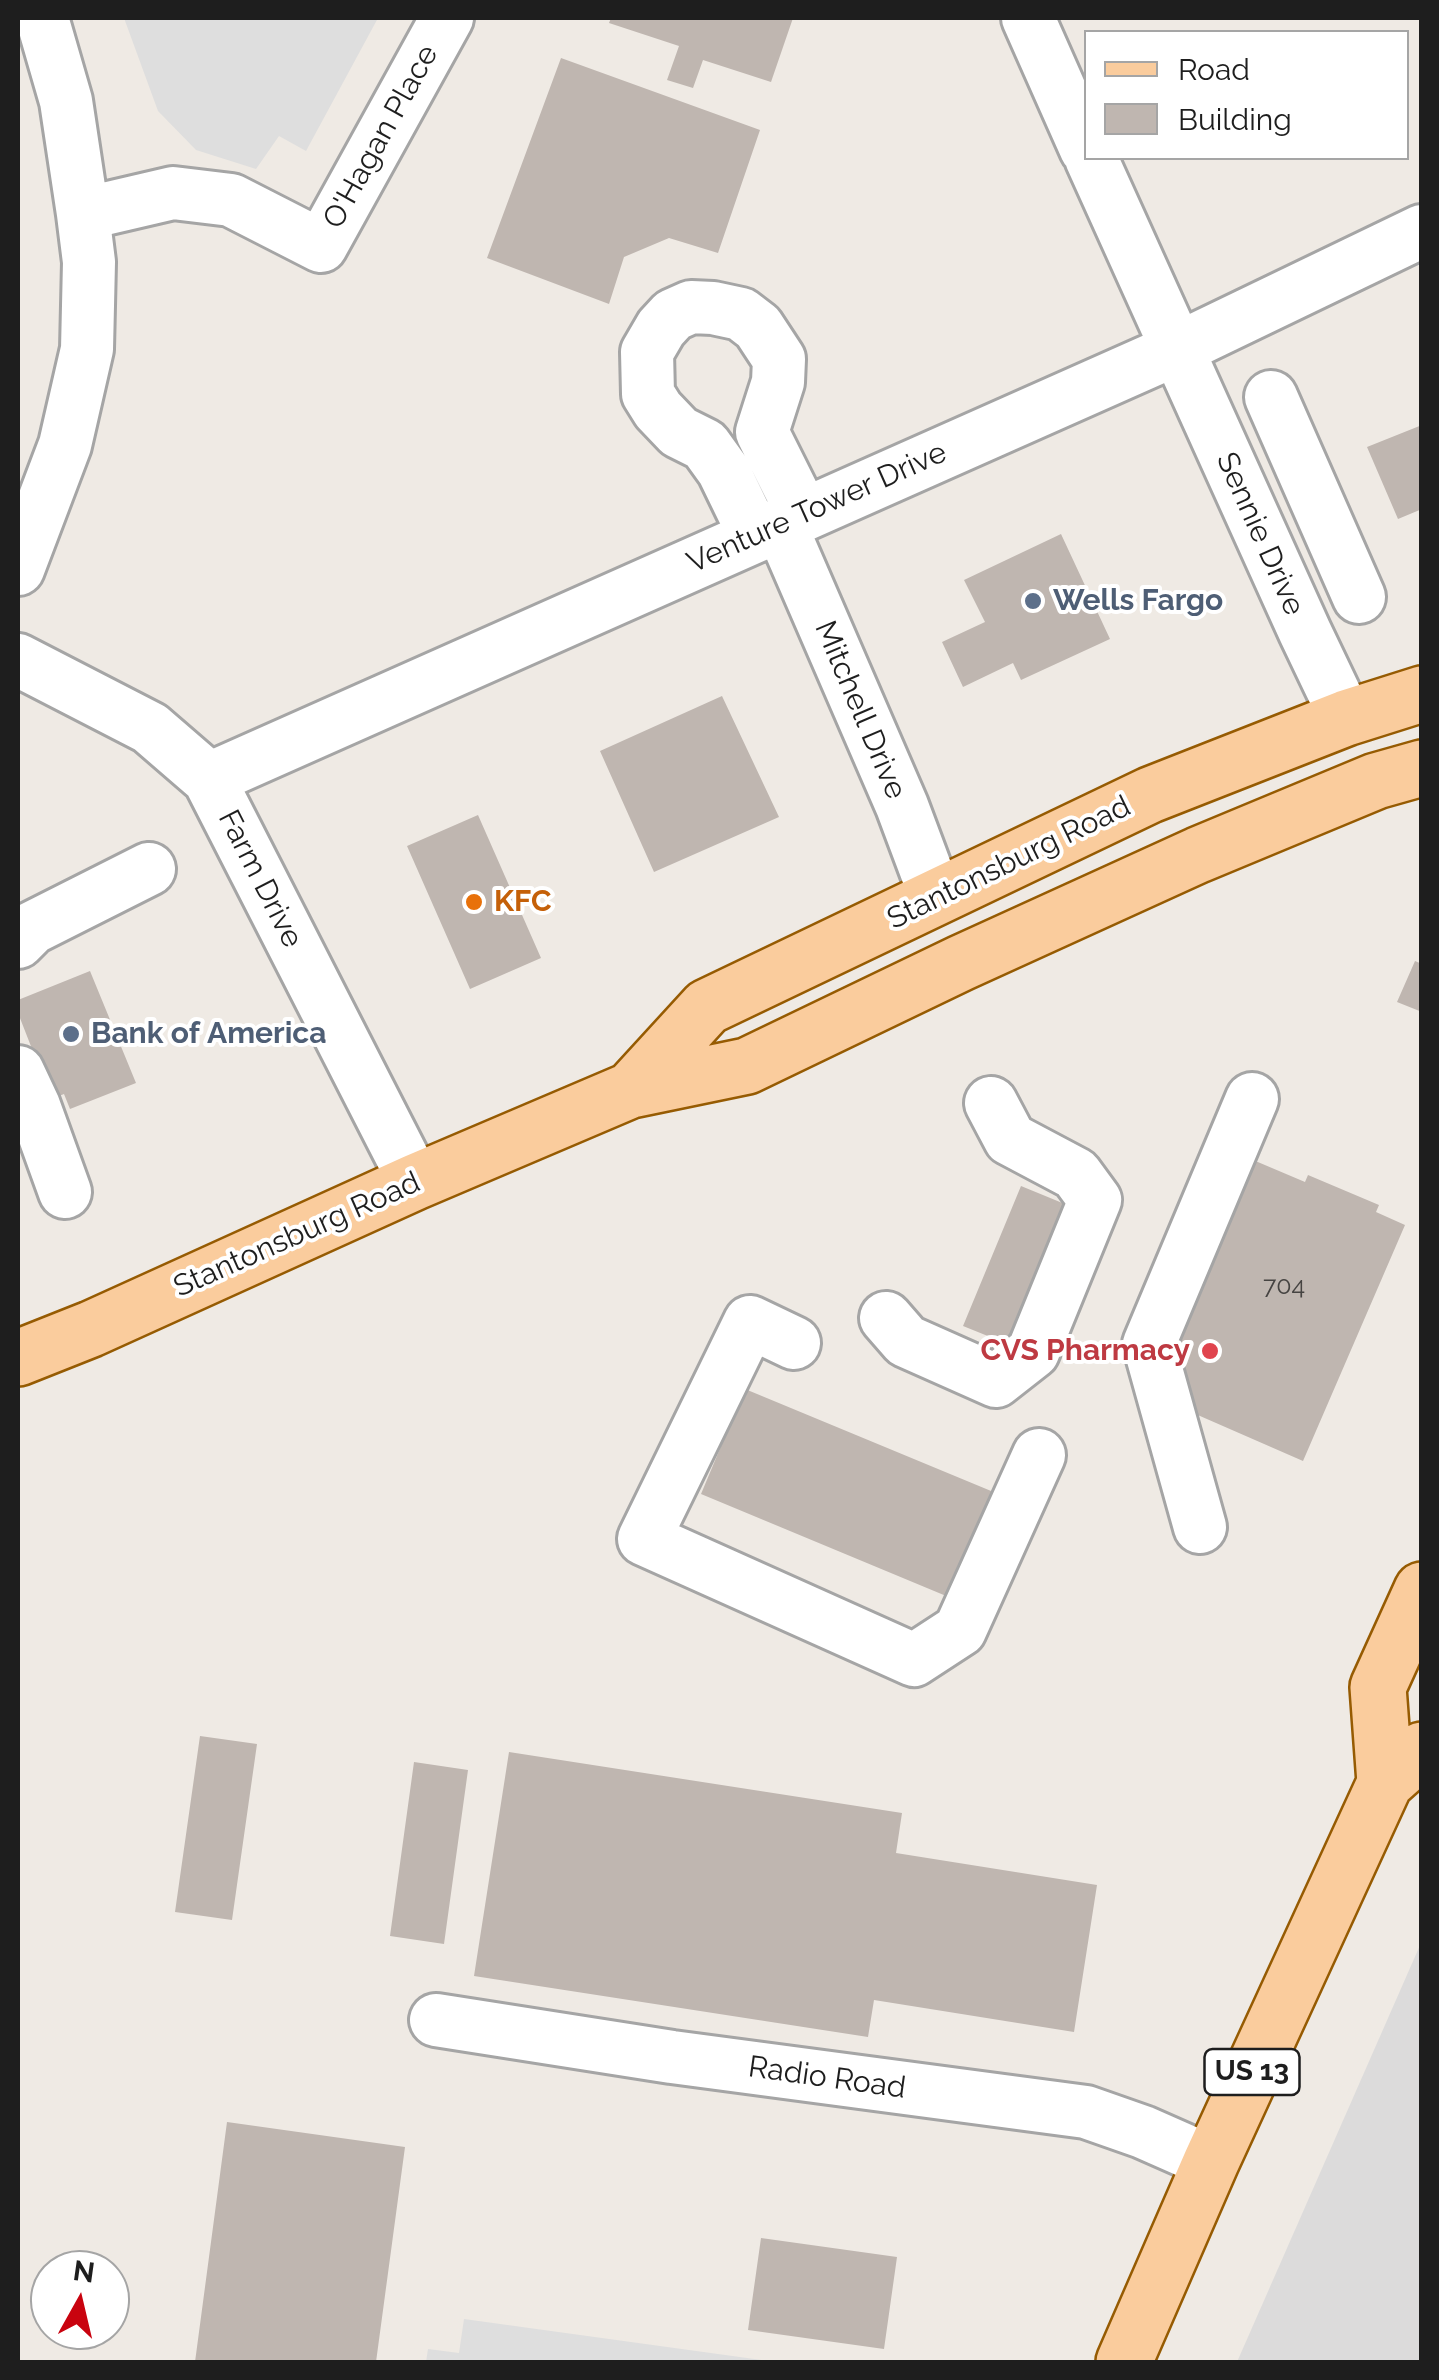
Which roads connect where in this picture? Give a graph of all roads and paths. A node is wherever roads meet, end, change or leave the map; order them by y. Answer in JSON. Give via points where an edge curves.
{"nodes":[{"id":1,"x":42,"y":18,"type":"edge"},
{"id":2,"x":447,"y":18,"type":"edge"},
{"id":3,"x":1028,"y":18,"type":"edge"},
{"id":4,"x":1084,"y":144,"type":"edge"},
{"id":5,"x":1091,"y":160,"type":"edge"},
{"id":6,"x":83,"y":214,"type":"junction"},
{"id":7,"x":1422,"y":231,"type":"edge"},
{"id":8,"x":1177,"y":349,"type":"junction"},
{"id":9,"x":1271,"y":397,"type":"dead end"},
{"id":10,"x":779,"y":525,"type":"junction"},
{"id":11,"x":18,"y":569,"type":"edge"},
{"id":12,"x":1360,"y":597,"type":"dead end"},
{"id":13,"x":18,"y":660,"type":"edge"},
{"id":14,"x":1422,"y":694,"type":"edge"},
{"id":15,"x":1346,"y":718,"type":"junction"},
{"id":16,"x":1422,"y":768,"type":"edge"},
{"id":17,"x":210,"y":779,"type":"junction"},
{"id":18,"x":148,"y":869,"type":"dead end"},
{"id":19,"x":936,"y":897,"type":"junction"},
{"id":20,"x":18,"y":942,"type":"edge"},
{"id":21,"x":18,"y":1072,"type":"edge"},
{"id":22,"x":631,"y":1090,"type":"junction"},
{"id":23,"x":1252,"y":1099,"type":"dead end"},
{"id":24,"x":991,"y":1103,"type":"dead end"},
{"id":25,"x":415,"y":1182,"type":"junction"},
{"id":26,"x":66,"y":1192,"type":"dead end"},
{"id":27,"x":886,"y":1318,"type":"dead end"},
{"id":28,"x":794,"y":1343,"type":"dead end"},
{"id":29,"x":18,"y":1358,"type":"edge"},
{"id":30,"x":1039,"y":1455,"type":"dead end"},
{"id":31,"x":1200,"y":1527,"type":"dead end"},
{"id":32,"x":1422,"y":1590,"type":"edge"},
{"id":33,"x":1410,"y":1776,"type":"edge"},
{"id":34,"x":436,"y":2020,"type":"dead end"},
{"id":35,"x":1211,"y":2162,"type":"junction"},
{"id":36,"x":1124,"y":2362,"type":"edge"}],
"edges":[{"from":1,"to":6,"type":"street","via":[[66,101]]},
{"from":2,"to":6,"type":"street","name":"O'Hagan Place","via":[[321,246],[230,200],[173,194]]},
{"from":3,"to":4,"type":"street"},
{"from":5,"to":8,"type":"street","name":"Sennie Drive"},
{"from":6,"to":11,"type":"street","via":[[86,349],[65,445]]},
{"from":7,"to":8,"type":"street","name":"Venture Tower Drive"},
{"from":8,"to":10,"type":"street","name":"Venture Tower Drive"},
{"from":8,"to":15,"type":"street","name":"Sennie Drive"},
{"from":9,"to":12,"type":"street"},
{"from":10,"to":17,"type":"street","name":"Venture Tower Drive"},
{"from":10,"to":19,"type":"street","name":"Mitchell Drive"},
{"from":13,"to":17,"type":"street","name":"Farm Drive","via":[[150,728]]},
{"from":14,"to":15,"type":"main road","name":"Stantonsburg Road"},
{"from":15,"to":19,"type":"main road","name":"Stantonsburg Road","via":[[1150,795]]},
{"from":16,"to":22,"type":"main road","name":"Stantonsburg Road","via":[[1198,855],[747,1066]]},
{"from":17,"to":25,"type":"street","name":"Farm Drive"},
{"from":18,"to":20,"type":"street","via":[[32,928]]},
{"from":19,"to":22,"type":"main road","name":"Stantonsburg Road","via":[[707,1007]]},
{"from":21,"to":26,"type":"street"},
{"from":22,"to":25,"type":"main road","name":"Stantonsburg Road"},
{"from":23,"to":31,"type":"street","via":[[1149,1344]]},
{"from":24,"to":27,"type":"street","via":[[1010,1139],[1076,1174],[1094,1200],[1033,1352],[996,1381],[906,1341]]},
{"from":25,"to":29,"type":"main road","name":"Stantonsburg Road"},
{"from":28,"to":30,"type":"street","via":[[750,1322],[644,1539],[914,1660],[960,1630]]},
{"from":32,"to":33,"type":"main road","number":"US 13","via":[[1378,1687]]},
{"from":33,"to":35,"type":"main road","number":"US 13"},
{"from":34,"to":35,"type":"street","name":"Radio Road","via":[[1086,2112]]},
{"from":35,"to":36,"type":"main road","number":"US 13"}]}
